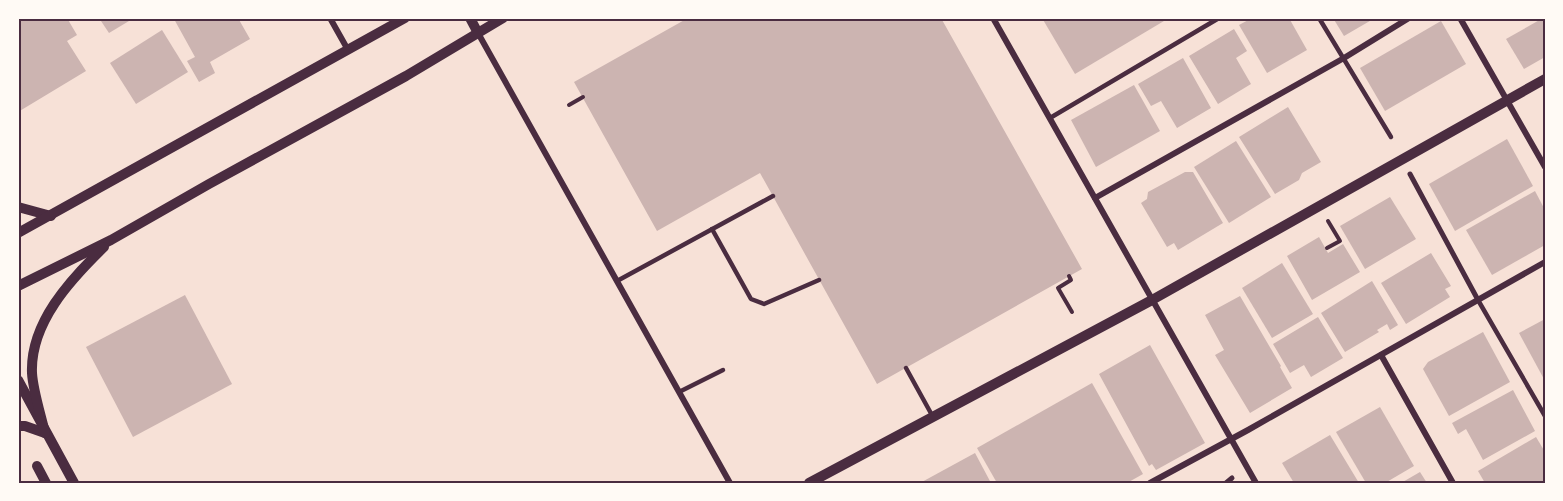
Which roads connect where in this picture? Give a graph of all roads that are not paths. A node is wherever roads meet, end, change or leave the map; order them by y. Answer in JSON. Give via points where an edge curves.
{"nodes":[{"id":1,"x":330,"y":18,"type":"edge"},
{"id":2,"x":405,"y":18,"type":"edge"},
{"id":3,"x":470,"y":18,"type":"edge"},
{"id":4,"x":503,"y":18,"type":"edge"},
{"id":5,"x":993,"y":18,"type":"edge"},
{"id":6,"x":1219,"y":18,"type":"edge"},
{"id":7,"x":1319,"y":18,"type":"edge"},
{"id":8,"x":1409,"y":18,"type":"edge"},
{"id":9,"x":1460,"y":18,"type":"edge"},
{"id":10,"x":478,"y":33,"type":"junction"},
{"id":11,"x":348,"y":50,"type":"junction"},
{"id":12,"x":1344,"y":58,"type":"junction"},
{"id":13,"x":1545,"y":79,"type":"edge"},
{"id":14,"x":1507,"y":100,"type":"junction"},
{"id":15,"x":1050,"y":118,"type":"junction"},
{"id":16,"x":1390,"y":137,"type":"dead end"},
{"id":17,"x":1545,"y":167,"type":"edge"},
{"id":18,"x":1410,"y":174,"type":"dead end"},
{"id":19,"x":772,"y":196,"type":"dead end"},
{"id":20,"x":1095,"y":198,"type":"junction"},
{"id":21,"x":18,"y":207,"type":"edge"},
{"id":22,"x":51,"y":216,"type":"junction"},
{"id":23,"x":712,"y":229,"type":"junction"},
{"id":24,"x":18,"y":233,"type":"edge"},
{"id":25,"x":111,"y":240,"type":"junction"},
{"id":26,"x":1545,"y":261,"type":"edge"},
{"id":27,"x":819,"y":280,"type":"dead end"},
{"id":28,"x":617,"y":281,"type":"junction"},
{"id":29,"x":18,"y":286,"type":"edge"},
{"id":30,"x":1152,"y":300,"type":"junction"},
{"id":31,"x":1478,"y":300,"type":"junction"},
{"id":32,"x":1382,"y":355,"type":"junction"},
{"id":33,"x":906,"y":368,"type":"dead end"},
{"id":34,"x":723,"y":370,"type":"dead end"},
{"id":35,"x":18,"y":380,"type":"edge"},
{"id":36,"x":680,"y":392,"type":"junction"},
{"id":37,"x":1545,"y":416,"type":"edge"},
{"id":38,"x":933,"y":417,"type":"junction"},
{"id":39,"x":18,"y":426,"type":"edge"},
{"id":40,"x":45,"y":433,"type":"junction"},
{"id":41,"x":1231,"y":439,"type":"junction"},
{"id":42,"x":37,"y":466,"type":"dead end"},
{"id":43,"x":1232,"y":478,"type":"dead end"},
{"id":44,"x":46,"y":483,"type":"edge"},
{"id":45,"x":74,"y":483,"type":"edge"},
{"id":46,"x":730,"y":483,"type":"edge"},
{"id":47,"x":809,"y":483,"type":"edge"},
{"id":48,"x":1150,"y":483,"type":"edge"},
{"id":49,"x":1226,"y":483,"type":"edge"},
{"id":50,"x":1256,"y":483,"type":"edge"},
{"id":51,"x":1453,"y":483,"type":"edge"}],
"edges":[{"from":1,"to":11,"type":"street"},
{"from":2,"to":11,"type":"street"},
{"from":3,"to":10,"type":"street"},
{"from":4,"to":10,"type":"street"},
{"from":5,"to":15,"type":"street"},
{"from":6,"to":15,"type":"lane"},
{"from":7,"to":12,"type":"lane"},
{"from":8,"to":12,"type":"street"},
{"from":9,"to":14,"type":"street"},
{"from":10,"to":25,"type":"street"},
{"from":10,"to":28,"type":"street"},
{"from":11,"to":22,"type":"street"},
{"from":12,"to":16,"type":"lane"},
{"from":12,"to":20,"type":"street"},
{"from":13,"to":14,"type":"street"},
{"from":14,"to":17,"type":"street"},
{"from":14,"to":30,"type":"street"},
{"from":15,"to":20,"type":"street"},
{"from":18,"to":31,"type":"street"},
{"from":19,"to":23,"type":"lane"},
{"from":20,"to":30,"type":"street"},
{"from":21,"to":22,"type":"street"},
{"from":22,"to":24,"type":"street"},
{"from":23,"to":27,"type":"lane","via":[[751,299],[764,304]]},
{"from":23,"to":28,"type":"lane"},
{"from":25,"to":29,"type":"street"},
{"from":25,"to":40,"type":"street","via":[[57,298],[39,336],[32,374]]},
{"from":26,"to":31,"type":"street"},
{"from":28,"to":36,"type":"street"},
{"from":30,"to":38,"type":"street"},
{"from":30,"to":41,"type":"street"},
{"from":31,"to":32,"type":"street"},
{"from":31,"to":37,"type":"lane"},
{"from":32,"to":41,"type":"street"},
{"from":32,"to":51,"type":"street"},
{"from":33,"to":38,"type":"lane"},
{"from":34,"to":36,"type":"lane"},
{"from":35,"to":40,"type":"street"},
{"from":36,"to":46,"type":"street"},
{"from":38,"to":47,"type":"street"},
{"from":39,"to":40,"type":"street"},
{"from":40,"to":45,"type":"street"},
{"from":41,"to":48,"type":"street"},
{"from":41,"to":50,"type":"street"},
{"from":42,"to":44,"type":"street"},
{"from":43,"to":49,"type":"street"}]}
